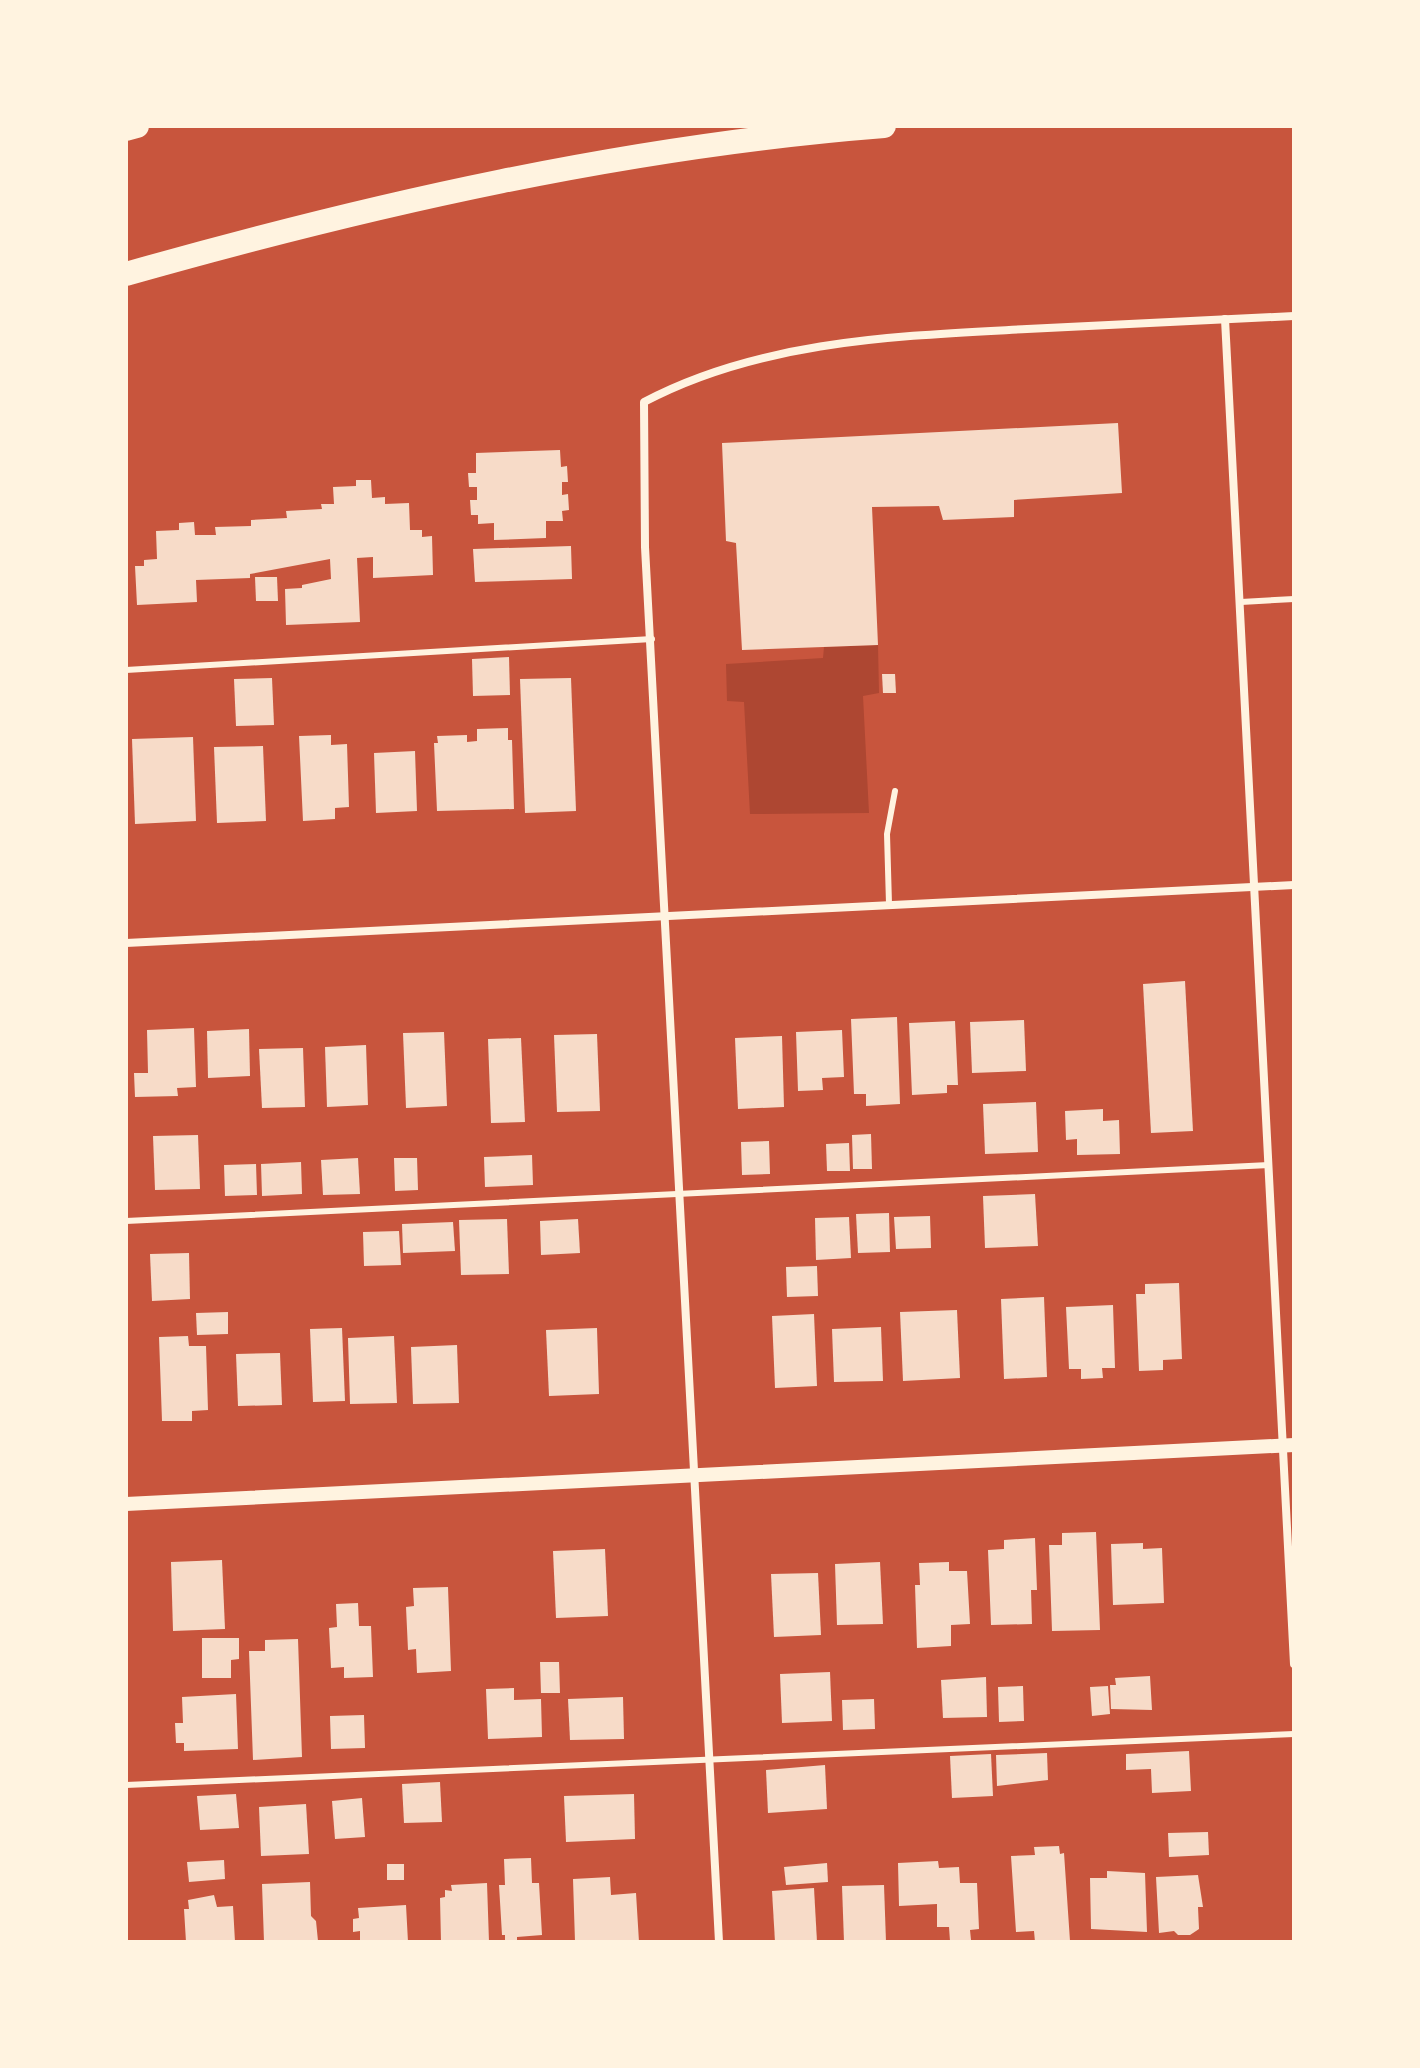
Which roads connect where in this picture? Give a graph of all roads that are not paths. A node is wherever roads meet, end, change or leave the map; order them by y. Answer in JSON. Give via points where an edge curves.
{"nodes":[{"id":1,"x":137,"y":126,"type":"edge"},
{"id":2,"x":884,"y":126,"type":"edge"},
{"id":3,"x":126,"y":129,"type":"edge"},
{"id":4,"x":126,"y":274,"type":"edge"},
{"id":5,"x":1294,"y":316,"type":"edge"},
{"id":6,"x":1225,"y":319,"type":"junction"},
{"id":7,"x":1294,"y":599,"type":"edge"},
{"id":8,"x":1241,"y":602,"type":"junction"},
{"id":9,"x":652,"y":639,"type":"junction"},
{"id":10,"x":126,"y":670,"type":"edge"},
{"id":11,"x":895,"y":791,"type":"dead end"},
{"id":12,"x":1294,"y":885,"type":"edge"},
{"id":13,"x":1256,"y":888,"type":"junction"},
{"id":14,"x":889,"y":904,"type":"junction"},
{"id":15,"x":666,"y":915,"type":"junction"},
{"id":16,"x":126,"y":943,"type":"edge"},
{"id":17,"x":1270,"y":1165,"type":"junction"},
{"id":18,"x":680,"y":1192,"type":"junction"},
{"id":19,"x":126,"y":1221,"type":"edge"},
{"id":20,"x":1289,"y":1445,"type":"edge"},
{"id":21,"x":695,"y":1475,"type":"junction"},
{"id":22,"x":126,"y":1504,"type":"edge"},
{"id":23,"x":1294,"y":1664,"type":"edge"},
{"id":24,"x":1294,"y":1734,"type":"edge"},
{"id":25,"x":709,"y":1758,"type":"junction"},
{"id":26,"x":126,"y":1785,"type":"edge"},
{"id":27,"x":719,"y":1942,"type":"edge"}],
"edges":[{"from":1,"to":3,"type":"highway"},
{"from":2,"to":4,"type":"highway","via":[[598,163],[379,209]]},
{"from":5,"to":6,"type":"street"},
{"from":6,"to":8,"type":"street"},
{"from":6,"to":9,"type":"street","via":[[829,343],[688,379],[644,402],[644,533]]},
{"from":7,"to":8,"type":"lane"},
{"from":8,"to":13,"type":"street"},
{"from":9,"to":10,"type":"lane"},
{"from":9,"to":15,"type":"street"},
{"from":11,"to":14,"type":"lane","via":[[887,834]]},
{"from":12,"to":13,"type":"street"},
{"from":13,"to":14,"type":"street"},
{"from":13,"to":17,"type":"street"},
{"from":14,"to":15,"type":"street"},
{"from":15,"to":16,"type":"street"},
{"from":15,"to":18,"type":"street"},
{"from":17,"to":18,"type":"lane"},
{"from":17,"to":20,"type":"street"},
{"from":18,"to":19,"type":"lane"},
{"from":18,"to":21,"type":"street"},
{"from":20,"to":21,"type":"street"},
{"from":20,"to":23,"type":"street"},
{"from":21,"to":22,"type":"street"},
{"from":21,"to":25,"type":"street"},
{"from":24,"to":25,"type":"lane"},
{"from":25,"to":26,"type":"lane"},
{"from":25,"to":27,"type":"street"}]}
